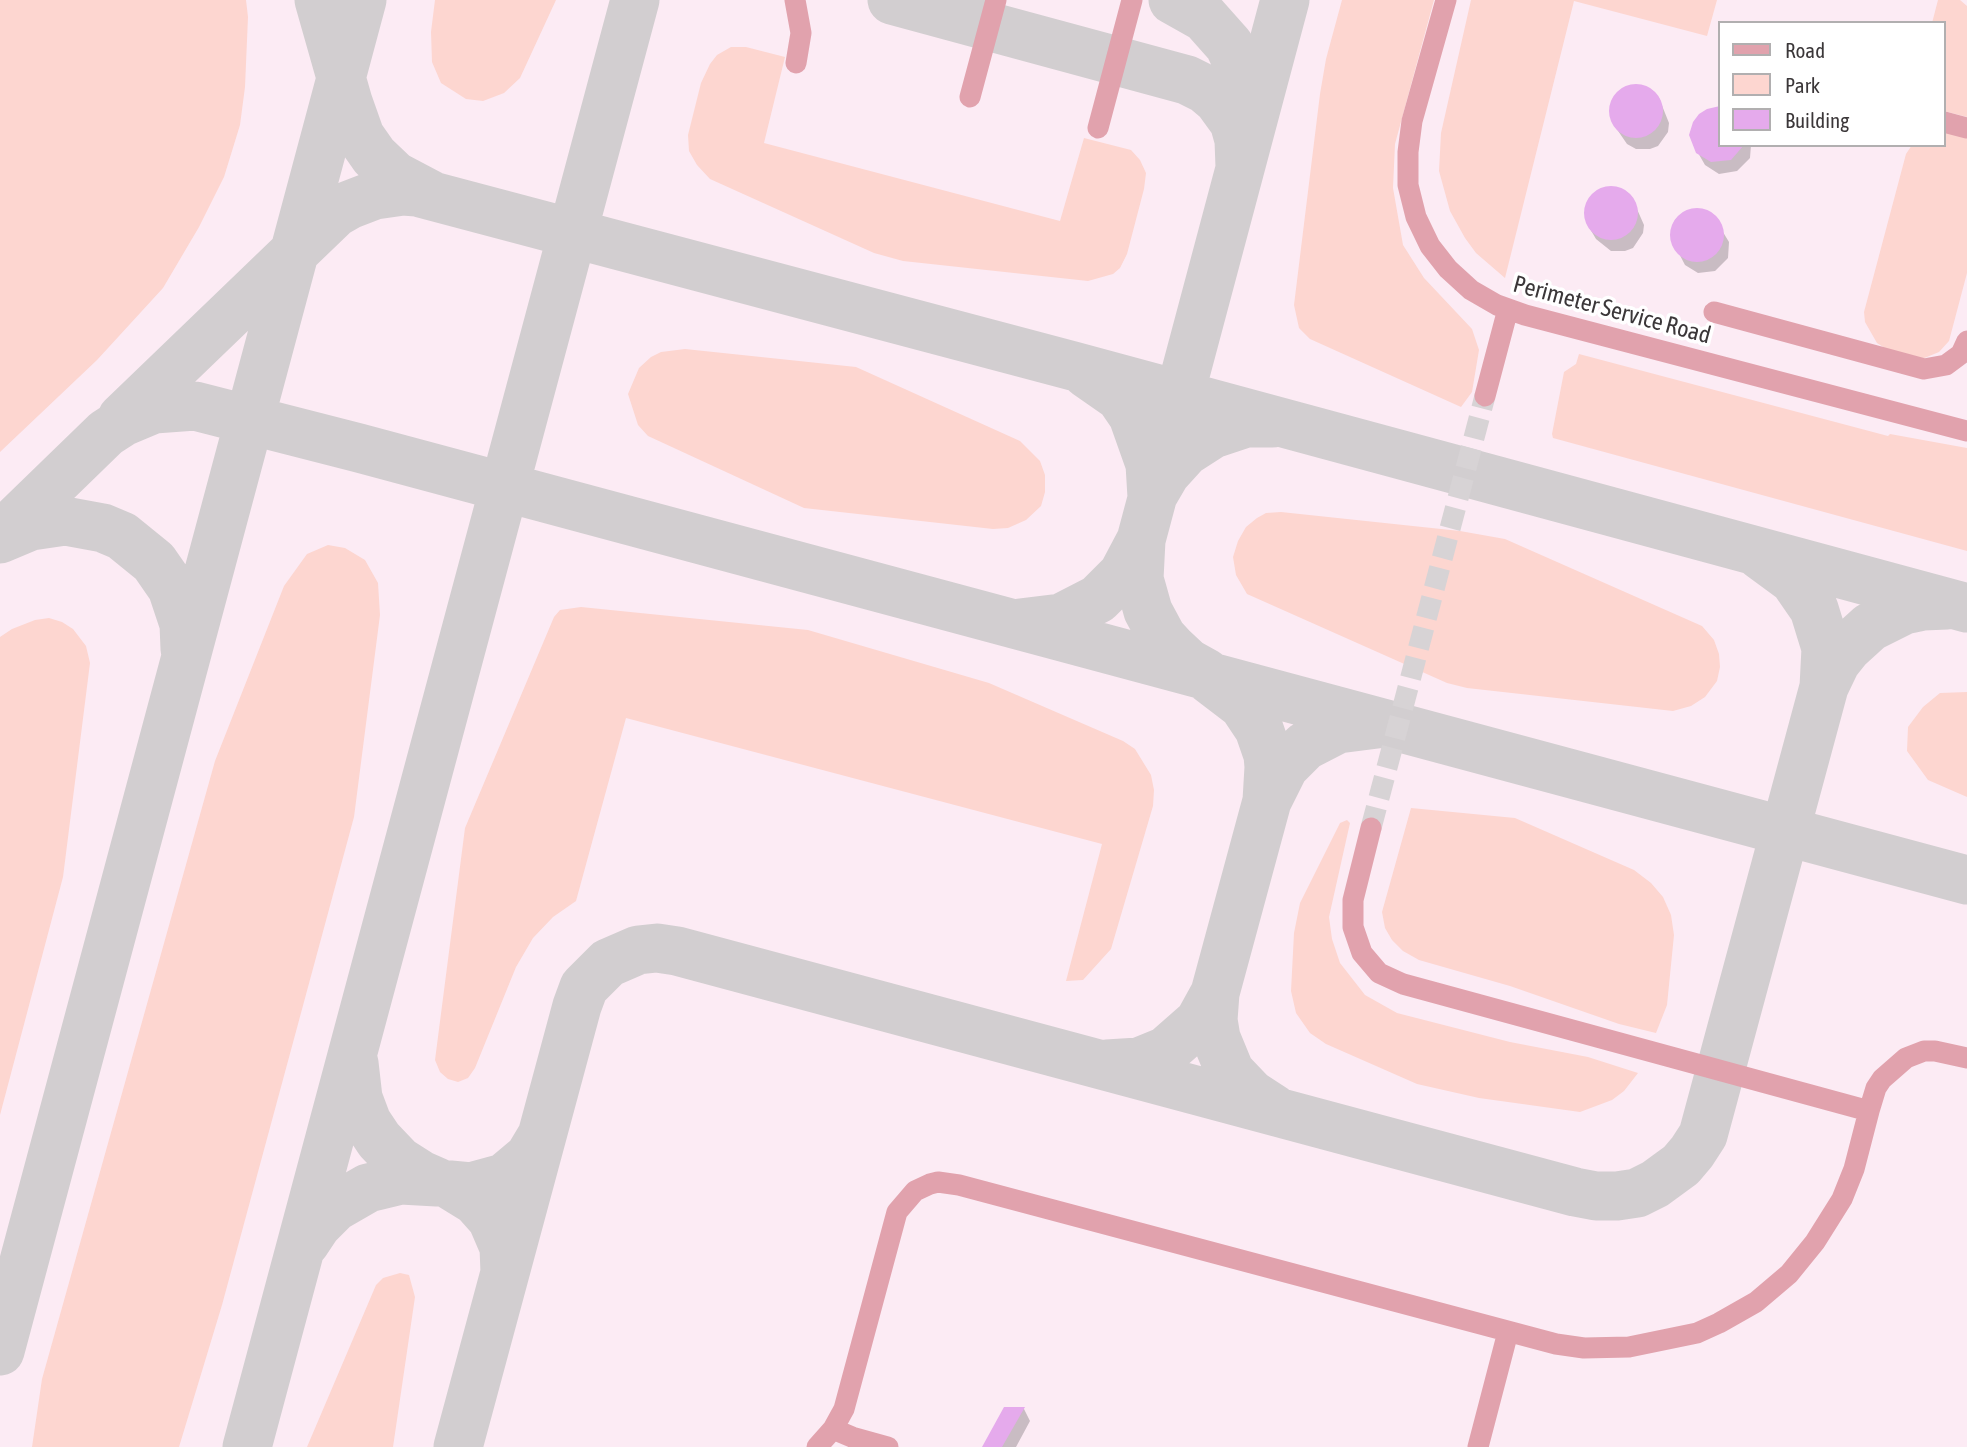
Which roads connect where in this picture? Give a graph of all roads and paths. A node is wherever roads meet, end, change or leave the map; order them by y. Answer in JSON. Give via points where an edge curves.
{"nodes":[{"id":1,"x":794,"y":0,"type":"edge"},
{"id":2,"x":996,"y":0,"type":"edge"},
{"id":3,"x":1132,"y":0,"type":"edge"},
{"id":4,"x":1446,"y":0,"type":"edge"},
{"id":5,"x":796,"y":63,"type":"dead end"},
{"id":6,"x":970,"y":97,"type":"dead end"},
{"id":7,"x":1946,"y":123,"type":"edge"},
{"id":8,"x":1098,"y":128,"type":"dead end"},
{"id":9,"x":1967,"y":128,"type":"edge"},
{"id":10,"x":1508,"y":309,"type":"junction"},
{"id":11,"x":1714,"y":312,"type":"dead end"},
{"id":12,"x":1966,"y":344,"type":"edge"},
{"id":13,"x":1485,"y":396,"type":"tunnel mouth"},
{"id":14,"x":1967,"y":431,"type":"edge"},
{"id":15,"x":1371,"y":828,"type":"tunnel mouth"},
{"id":16,"x":1967,"y":1058,"type":"edge"},
{"id":17,"x":1869,"y":1111,"type":"junction"},
{"id":18,"x":1508,"y":1332,"type":"junction"},
{"id":19,"x":833,"y":1429,"type":"junction"},
{"id":20,"x":817,"y":1447,"type":"edge"},
{"id":21,"x":888,"y":1447,"type":"edge"},
{"id":22,"x":1478,"y":1447,"type":"edge"}],
"edges":[{"from":1,"to":5,"type":"lane","via":[[801,33]]},
{"from":2,"to":6,"type":"lane"},
{"from":3,"to":8,"type":"lane"},
{"from":4,"to":10,"type":"lane","name":"Perimeter Service Road","via":[[1412,121],[1408,186],[1416,218],[1448,269],[1471,290]]},
{"from":7,"to":9,"type":"lane"},
{"from":10,"to":13,"type":"lane"},
{"from":10,"to":14,"type":"lane","name":"Perimeter Service Road"},
{"from":11,"to":12,"type":"lane","via":[[1924,369],[1946,365]]},
{"from":15,"to":17,"type":"lane","via":[[1353,900],[1353,927],[1362,953],[1379,973],[1403,984]]},
{"from":16,"to":17,"type":"lane","via":[[1924,1051],[1906,1058],[1882,1079]]},
{"from":17,"to":18,"type":"lane","via":[[1849,1183],[1826,1227],[1789,1274],[1739,1312],[1697,1333],[1629,1347],[1584,1348]]},
{"from":18,"to":19,"type":"lane","via":[[938,1182],[915,1191],[897,1212],[844,1409]]},
{"from":18,"to":22,"type":"lane"},
{"from":19,"to":20,"type":"lane"},
{"from":19,"to":21,"type":"lane"}]}
